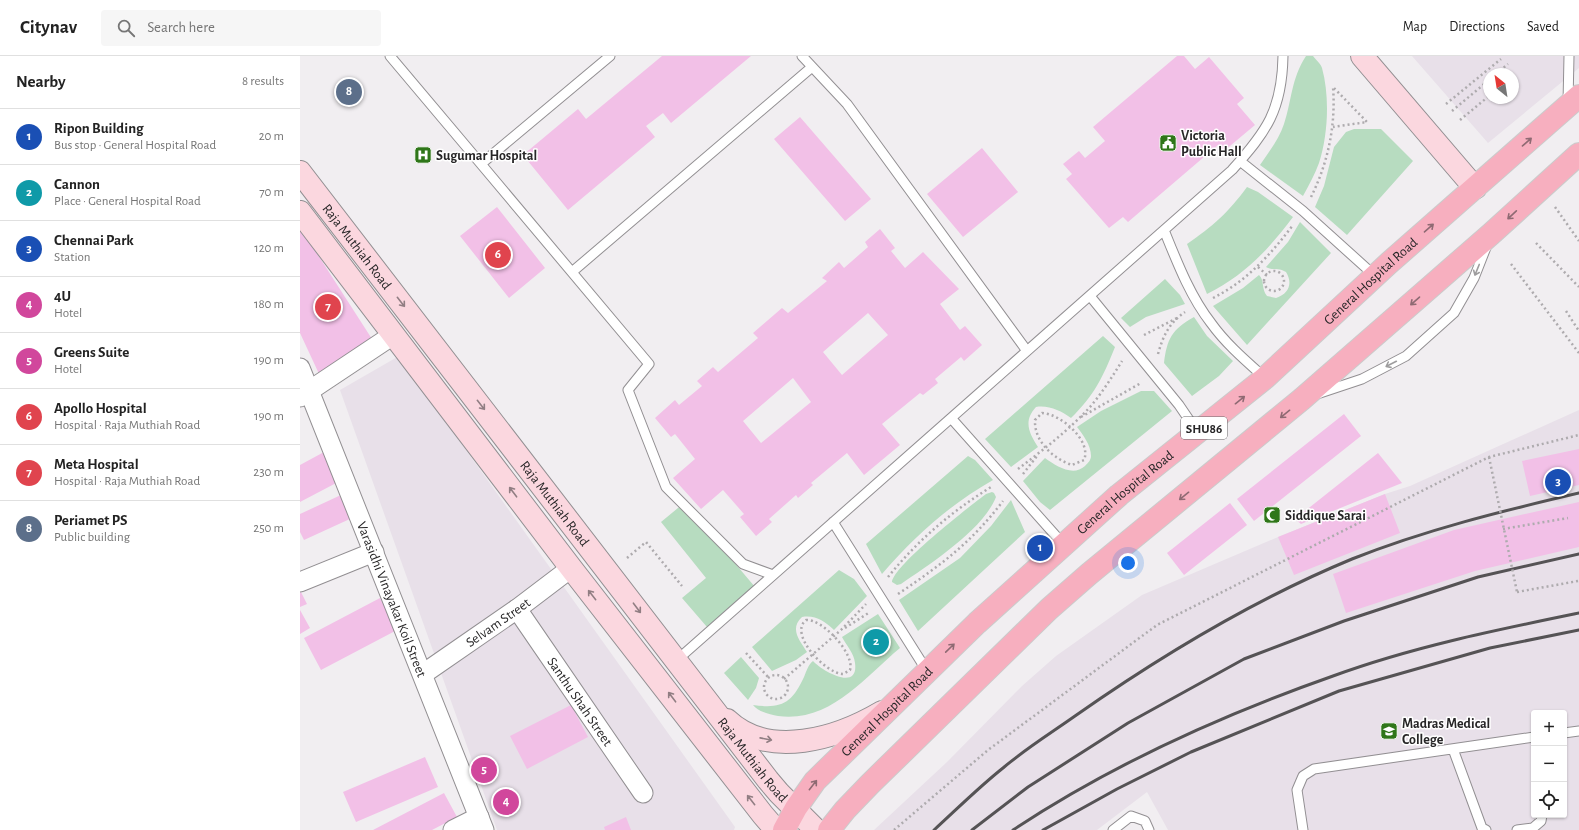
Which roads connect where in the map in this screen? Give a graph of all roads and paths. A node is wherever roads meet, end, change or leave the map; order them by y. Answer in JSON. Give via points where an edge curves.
{"nodes":[{"id":1,"x":390,"y":56,"type":"edge"},
{"id":2,"x":610,"y":56,"type":"edge"},
{"id":3,"x":802,"y":56,"type":"edge"},
{"id":4,"x":1283,"y":56,"type":"edge"},
{"id":5,"x":1362,"y":56,"type":"edge"},
{"id":6,"x":1569,"y":56,"type":"edge"},
{"id":7,"x":1501,"y":59,"type":"dead end"},
{"id":8,"x":1508,"y":64,"type":"dead end"},
{"id":9,"x":812,"y":67,"type":"junction"},
{"id":10,"x":1503,"y":68,"type":"edge"},
{"id":11,"x":1483,"y":85,"type":"edge"},
{"id":12,"x":1483,"y":101,"type":"edge"},
{"id":13,"x":1574,"y":101,"type":"edge"},
{"id":14,"x":1446,"y":104,"type":"dead end"},
{"id":15,"x":1452,"y":111,"type":"dead end"},
{"id":16,"x":1460,"y":120,"type":"dead end"},
{"id":17,"x":1333,"y":127,"type":"junction"},
{"id":18,"x":1579,"y":154,"type":"edge"},
{"id":19,"x":1240,"y":161,"type":"junction"},
{"id":20,"x":481,"y":164,"type":"junction"},
{"id":21,"x":300,"y":172,"type":"edge"},
{"id":22,"x":1475,"y":188,"type":"junction"},
{"id":23,"x":1540,"y":188,"type":"junction"},
{"id":24,"x":1309,"y":201,"type":"dead end"},
{"id":25,"x":300,"y":212,"type":"edge"},
{"id":26,"x":1297,"y":220,"type":"dead end"},
{"id":27,"x":1164,"y":230,"type":"junction"},
{"id":28,"x":1491,"y":234,"type":"junction"},
{"id":29,"x":1579,"y":241,"type":"edge"},
{"id":30,"x":1536,"y":243,"type":"dead end"},
{"id":31,"x":1511,"y":264,"type":"dead end"},
{"id":32,"x":1258,"y":266,"type":"junction"},
{"id":33,"x":572,"y":272,"type":"junction"},
{"id":34,"x":1266,"y":275,"type":"junction"},
{"id":35,"x":1375,"y":276,"type":"junction"},
{"id":36,"x":1579,"y":287,"type":"edge"},
{"id":37,"x":1090,"y":296,"type":"junction"},
{"id":38,"x":1210,"y":300,"type":"dead end"},
{"id":39,"x":1189,"y":310,"type":"dead end"},
{"id":40,"x":1566,"y":311,"type":"dead end"},
{"id":41,"x":1179,"y":317,"type":"junction"},
{"id":42,"x":1579,"y":331,"type":"edge"},
{"id":43,"x":393,"y":335,"type":"junction"},
{"id":44,"x":1140,"y":338,"type":"dead end"},
{"id":45,"x":1027,"y":351,"type":"junction"},
{"id":46,"x":1579,"y":353,"type":"edge"},
{"id":47,"x":1158,"y":356,"type":"dead end"},
{"id":48,"x":1124,"y":358,"type":"dead end"},
{"id":49,"x":300,"y":368,"type":"edge"},
{"id":50,"x":1265,"y":378,"type":"junction"},
{"id":51,"x":1145,"y":381,"type":"dead end"},
{"id":52,"x":305,"y":394,"type":"edge"},
{"id":53,"x":1302,"y":399,"type":"junction"},
{"id":54,"x":951,"y":418,"type":"junction"},
{"id":55,"x":1076,"y":420,"type":"junction"},
{"id":56,"x":1070,"y":426,"type":"junction"},
{"id":57,"x":1198,"y":433,"type":"junction"},
{"id":58,"x":1579,"y":435,"type":"edge"},
{"id":59,"x":1045,"y":447,"type":"junction"},
{"id":60,"x":1040,"y":452,"type":"junction"},
{"id":61,"x":1489,"y":457,"type":"junction"},
{"id":62,"x":1015,"y":471,"type":"dead end"},
{"id":63,"x":1021,"y":478,"type":"dead end"},
{"id":64,"x":994,"y":485,"type":"dead end"},
{"id":65,"x":1005,"y":498,"type":"dead end"},
{"id":66,"x":1568,"y":518,"type":"dead end"},
{"id":67,"x":833,"y":522,"type":"junction"},
{"id":68,"x":1503,"y":529,"type":"junction"},
{"id":69,"x":1064,"y":545,"type":"junction"},
{"id":70,"x":374,"y":552,"type":"junction"},
{"id":71,"x":571,"y":568,"type":"junction"},
{"id":72,"x":610,"y":573,"type":"junction"},
{"id":73,"x":773,"y":575,"type":"junction"},
{"id":74,"x":886,"y":580,"type":"dead end"},
{"id":75,"x":1578,"y":581,"type":"edge"},
{"id":76,"x":300,"y":582,"type":"edge"},
{"id":77,"x":682,"y":586,"type":"dead end"},
{"id":78,"x":896,"y":595,"type":"dead end"},
{"id":79,"x":869,"y":600,"type":"dead end"},
{"id":80,"x":517,"y":609,"type":"junction"},
{"id":81,"x":875,"y":609,"type":"dead end"},
{"id":82,"x":842,"y":630,"type":"junction"},
{"id":83,"x":834,"y":636,"type":"junction"},
{"id":84,"x":746,"y":653,"type":"dead end"},
{"id":85,"x":813,"y":654,"type":"junction"},
{"id":86,"x":676,"y":660,"type":"junction"},
{"id":87,"x":927,"y":671,"type":"junction"},
{"id":88,"x":423,"y":674,"type":"junction"},
{"id":89,"x":769,"y":678,"type":"junction"},
{"id":90,"x":784,"y":679,"type":"junction"},
{"id":91,"x":710,"y":704,"type":"junction"},
{"id":92,"x":890,"y":707,"type":"junction"},
{"id":93,"x":1579,"y":731,"type":"edge"},
{"id":94,"x":1567,"y":733,"type":"edge"},
{"id":95,"x":1531,"y":737,"type":"edge"},
{"id":96,"x":1453,"y":749,"type":"junction"},
{"id":97,"x":643,"y":793,"type":"dead end"},
{"id":98,"x":796,"y":808,"type":"junction"},
{"id":99,"x":1542,"y":818,"type":"edge"},
{"id":100,"x":481,"y":824,"type":"edge"},
{"id":101,"x":453,"y":830,"type":"edge"},
{"id":102,"x":776,"y":830,"type":"edge"},
{"id":103,"x":784,"y":830,"type":"edge"},
{"id":104,"x":816,"y":830,"type":"edge"},
{"id":105,"x":829,"y":830,"type":"edge"},
{"id":106,"x":894,"y":830,"type":"edge"},
{"id":107,"x":1112,"y":830,"type":"edge"},
{"id":108,"x":1149,"y":830,"type":"edge"},
{"id":109,"x":1303,"y":830,"type":"edge"},
{"id":110,"x":1486,"y":830,"type":"edge"},
{"id":111,"x":1517,"y":830,"type":"edge"}],
"edges":[{"from":1,"to":20,"type":"lane"},
{"from":2,"to":20,"type":"lane"},
{"from":3,"to":9,"type":"lane"},
{"from":4,"to":19,"type":"lane","via":[[1283,77],[1278,102],[1269,124]]},
{"from":5,"to":22,"type":"main road"},
{"from":6,"to":13,"type":"lane"},
{"from":7,"to":14,"type":"path"},
{"from":8,"to":10,"type":"path"},
{"from":9,"to":33,"type":"lane"},
{"from":9,"to":45,"type":"lane","via":[[847,104]]},
{"from":11,"to":15,"type":"path"},
{"from":12,"to":16,"type":"path"},
{"from":22,"to":13,"type":"main road","name":"General Hospital Road","number":"SHU86","one_way":true},
{"from":17,"to":17,"type":"path","via":[[1334,102],[1333,87],[1366,122]]},
{"from":17,"to":24,"type":"path","via":[[1320,175]]},
{"from":18,"to":23,"type":"main road","number":"SHU86"},
{"from":19,"to":27,"type":"lane"},
{"from":19,"to":35,"type":"lane","via":[[1303,211]]},
{"from":20,"to":33,"type":"lane"},
{"from":21,"to":72,"type":"main road","name":"Raja Muthiah Road","one_way":true},
{"from":35,"to":22,"type":"main road","name":"General Hospital Road","number":"SHU86","one_way":true},
{"from":23,"to":28,"type":"main road","number":"SHU86","one_way":true},
{"from":23,"to":29,"type":"path"},
{"from":25,"to":43,"type":"main road","name":"Raja Muthiah Road"},
{"from":26,"to":32,"type":"path"},
{"from":27,"to":37,"type":"lane"},
{"from":27,"to":50,"type":"lane","via":[[1194,296],[1211,323]]},
{"from":28,"to":53,"type":"main road","number":"SHU86","one_way":true},
{"from":28,"to":53,"type":"lane","one_way":true,"via":[[1474,278],[1454,313],[1406,356],[1362,379]]},
{"from":30,"to":36,"type":"path"},
{"from":31,"to":46,"type":"path"},
{"from":32,"to":34,"type":"path"},
{"from":32,"to":38,"type":"path","via":[[1240,282]]},
{"from":33,"to":73,"type":"lane","via":[[649,364],[628,390],[666,487],[743,564]]},
{"from":34,"to":34,"type":"path","via":[[1266,288],[1272,291],[1281,288],[1284,282],[1280,274],[1272,271]]},
{"from":35,"to":50,"type":"main road","name":"General Hospital Road","number":"SHU86"},
{"from":37,"to":45,"type":"lane"},
{"from":37,"to":57,"type":"lane","via":[[1175,400]]},
{"from":39,"to":41,"type":"path"},
{"from":40,"to":42,"type":"path"},
{"from":41,"to":44,"type":"path"},
{"from":41,"to":47,"type":"path","via":[[1164,334]]},
{"from":43,"to":52,"type":"street"},
{"from":71,"to":43,"type":"main road","name":"Raja Muthiah Road","one_way":true},
{"from":45,"to":54,"type":"lane"},
{"from":48,"to":55,"type":"path","via":[[1103,390]]},
{"from":49,"to":52,"type":"street","name":"Varasidhi Vinayakar Koil Street"},
{"from":57,"to":50,"type":"main road","name":"General Hospital Road","number":"SHU86","one_way":true},
{"from":51,"to":55,"type":"path"},
{"from":52,"to":70,"type":"street","name":"Varasidhi Vinayakar Koil Street"},
{"from":53,"to":105,"type":"main road","number":"SHU86","one_way":true,"via":[[1089,574],[1049,610],[870,784]]},
{"from":54,"to":67,"type":"lane"},
{"from":54,"to":69,"type":"lane"},
{"from":55,"to":56,"type":"path"},
{"from":56,"to":59,"type":"path"},
{"from":56,"to":59,"type":"path","via":[[1050,413],[1038,415],[1035,426]]},
{"from":56,"to":59,"type":"path","via":[[1085,447],[1087,454],[1084,460],[1072,465],[1062,461]]},
{"from":57,"to":69,"type":"main road","name":"General Hospital Road","number":"SHU86","via":[[1119,495]]},
{"from":58,"to":61,"type":"path"},
{"from":59,"to":60,"type":"path"},
{"from":60,"to":62,"type":"path"},
{"from":60,"to":63,"type":"path"},
{"from":61,"to":68,"type":"path","bridge":true},
{"from":61,"to":106,"type":"path","via":[[1158,624],[988,750]]},
{"from":64,"to":74,"type":"path","via":[[934,527]]},
{"from":65,"to":78,"type":"path","via":[[972,538],[952,556]]},
{"from":66,"to":68,"type":"path"},
{"from":67,"to":73,"type":"lane"},
{"from":67,"to":87,"type":"lane"},
{"from":68,"to":75,"type":"path","bridge":true,"via":[[1517,592]]},
{"from":87,"to":69,"type":"main road","name":"General Hospital Road","number":"SHU86","one_way":true},
{"from":70,"to":76,"type":"street"},
{"from":70,"to":88,"type":"street","name":"Varasidhi Vinayakar Koil Street"},
{"from":71,"to":80,"type":"street","name":"Selvam Street"},
{"from":102,"to":71,"type":"main road","name":"Raja Muthiah Road","one_way":true},
{"from":72,"to":77,"type":"path","via":[[646,542]]},
{"from":72,"to":86,"type":"main road","name":"Raja Muthiah Road","one_way":true},
{"from":73,"to":86,"type":"lane"},
{"from":79,"to":82,"type":"path"},
{"from":80,"to":88,"type":"street","name":"Selvam Street"},
{"from":80,"to":97,"type":"street","name":"Santhu Shah Street"},
{"from":81,"to":82,"type":"path"},
{"from":82,"to":83,"type":"path"},
{"from":83,"to":85,"type":"path"},
{"from":83,"to":85,"type":"path","via":[[822,625],[810,620],[804,622],[800,629]]},
{"from":83,"to":85,"type":"path","via":[[851,663],[850,670],[842,674],[832,672]]},
{"from":84,"to":89,"type":"path"},
{"from":85,"to":90,"type":"path"},
{"from":86,"to":91,"type":"main road","name":"Raja Muthiah Road"},
{"from":87,"to":92,"type":"main road","name":"General Hospital Road","number":"SHU86"},
{"from":88,"to":100,"type":"street","name":"Varasidhi Vinayakar Koil Street"},
{"from":89,"to":90,"type":"path","via":[[778,676]]},
{"from":89,"to":90,"type":"path","via":[[764,691],[769,697],[776,699],[783,696],[787,689]]},
{"from":91,"to":92,"type":"main road","one_way":true,"via":[[729,722],[755,736],[797,742],[818,740],[840,733]]},
{"from":91,"to":98,"type":"main road","name":"Raja Muthiah Road","via":[[779,794]]},
{"from":98,"to":92,"type":"main road","name":"General Hospital Road","number":"SHU86","one_way":true,"via":[[815,781]]},
{"from":93,"to":94,"type":"lane"},
{"from":95,"to":96,"type":"lane"},
{"from":96,"to":109,"type":"lane","via":[[1314,769],[1303,776],[1297,790]]},
{"from":96,"to":110,"type":"lane","via":[[1482,828]]},
{"from":98,"to":103,"type":"main road","name":"General Hospital Road","number":"SHU86"},
{"from":98,"to":104,"type":"main road","name":"Raja Muthiah Road"},
{"from":99,"to":111,"type":"lane","via":[[1533,828]]},
{"from":100,"to":101,"type":"street"},
{"from":107,"to":108,"type":"lane","via":[[1131,816],[1145,822]]}]}
